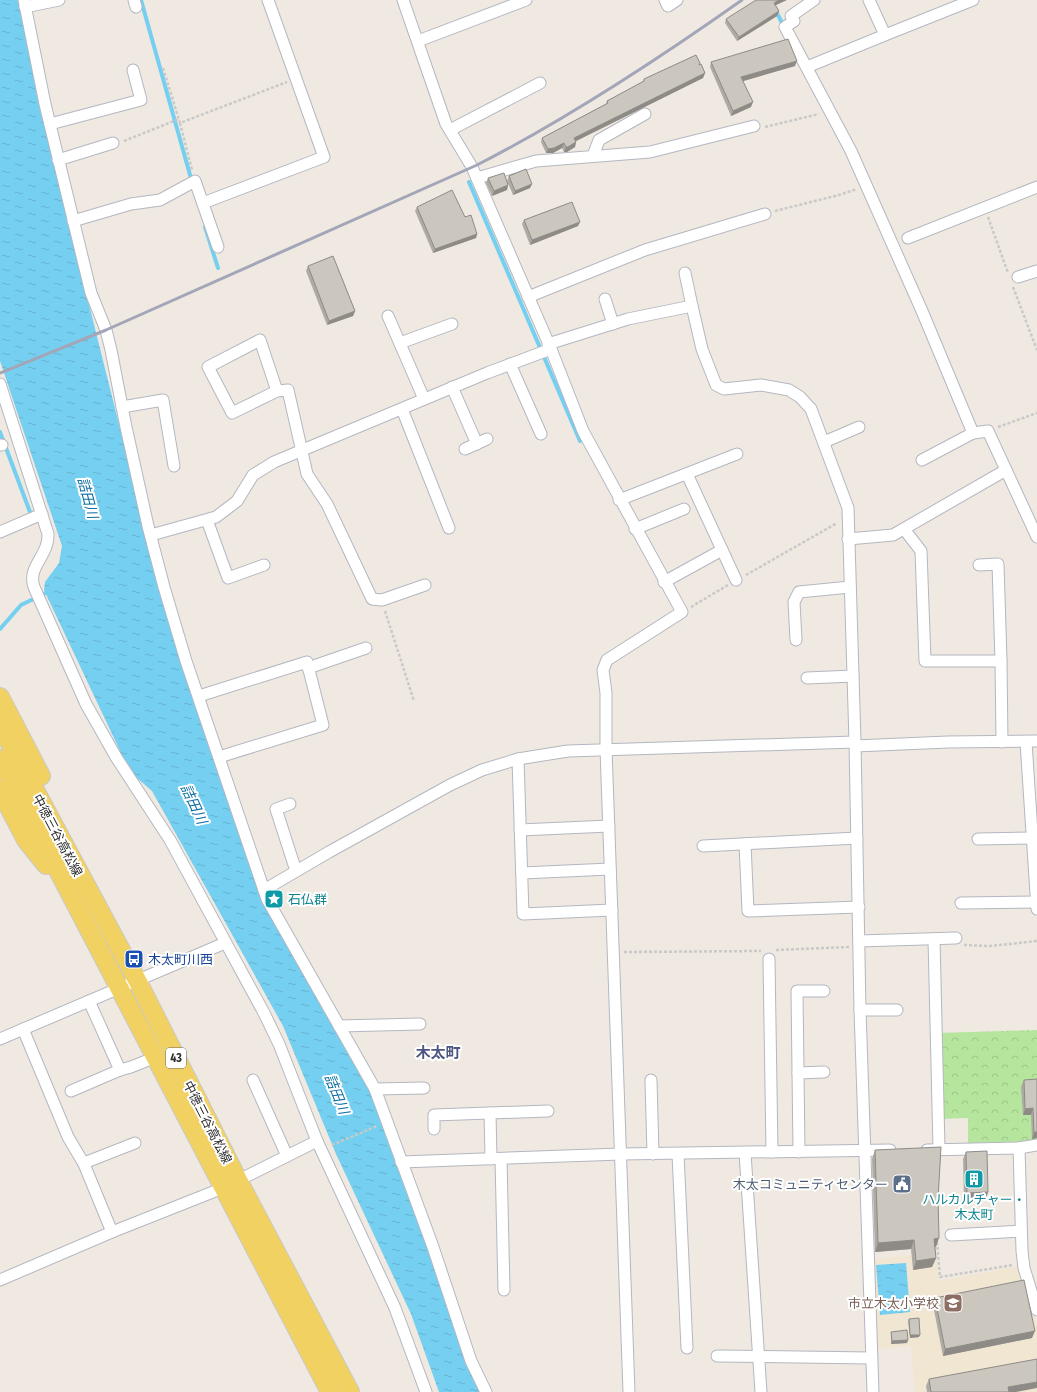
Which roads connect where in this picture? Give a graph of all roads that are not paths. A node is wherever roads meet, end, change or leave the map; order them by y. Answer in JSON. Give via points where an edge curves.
{"nodes":[{"id":1,"x":58,"y":0,"type":"edge"},
{"id":2,"x":268,"y":0,"type":"edge"},
{"id":3,"x":403,"y":0,"type":"edge"},
{"id":4,"x":526,"y":0,"type":"edge"},
{"id":5,"x":665,"y":0,"type":"edge"},
{"id":6,"x":677,"y":0,"type":"edge"},
{"id":7,"x":814,"y":0,"type":"edge"},
{"id":8,"x":869,"y":0,"type":"edge"},
{"id":9,"x":973,"y":0,"type":"edge"},
{"id":10,"x":24,"y":3,"type":"edge"},
{"id":11,"x":885,"y":35,"type":"junction"},
{"id":12,"x":418,"y":41,"type":"junction"},
{"id":13,"x":807,"y":67,"type":"junction"},
{"id":14,"x":133,"y":70,"type":"dead end"},
{"id":15,"x":540,"y":83,"type":"dead end"},
{"id":16,"x":645,"y":114,"type":"dead end"},
{"id":17,"x":50,"y":124,"type":"junction"},
{"id":18,"x":754,"y":126,"type":"road end"},
{"id":19,"x":450,"y":130,"type":"junction"},
{"id":20,"x":113,"y":143,"type":"road end"},
{"id":21,"x":593,"y":156,"type":"junction"},
{"id":22,"x":58,"y":160,"type":"junction"},
{"id":23,"x":477,"y":178,"type":"junction"},
{"id":24,"x":1037,"y":187,"type":"edge"},
{"id":25,"x":203,"y":203,"type":"junction"},
{"id":26,"x":764,"y":214,"type":"road end"},
{"id":27,"x":73,"y":221,"type":"junction"},
{"id":28,"x":908,"y":238,"type":"dead end"},
{"id":29,"x":218,"y":247,"type":"dead end"},
{"id":30,"x":1037,"y":271,"type":"edge"},
{"id":31,"x":685,"y":273,"type":"dead end"},
{"id":32,"x":1018,"y":277,"type":"dead end"},
{"id":33,"x":528,"y":297,"type":"junction"},
{"id":34,"x":605,"y":299,"type":"dead end"},
{"id":35,"x":692,"y":306,"type":"junction"},
{"id":36,"x":388,"y":316,"type":"dead end"},
{"id":37,"x":452,"y":324,"type":"dead end"},
{"id":38,"x":613,"y":324,"type":"junction"},
{"id":39,"x":400,"y":343,"type":"junction"},
{"id":40,"x":550,"y":347,"type":"junction"},
{"id":41,"x":510,"y":364,"type":"junction"},
{"id":42,"x":0,"y":384,"type":"edge"},
{"id":43,"x":452,"y":388,"type":"junction"},
{"id":44,"x":277,"y":390,"type":"junction"},
{"id":45,"x":424,"y":399,"type":"junction"},
{"id":46,"x":122,"y":407,"type":"junction"},
{"id":47,"x":402,"y":409,"type":"junction"},
{"id":48,"x":859,"y":427,"type":"dead end"},
{"id":49,"x":973,"y":433,"type":"junction"},
{"id":50,"x":541,"y":434,"type":"dead end"},
{"id":51,"x":487,"y":439,"type":"dead end"},
{"id":52,"x":824,"y":442,"type":"junction"},
{"id":53,"x":477,"y":444,"type":"junction"},
{"id":54,"x":465,"y":449,"type":"dead end"},
{"id":55,"x":302,"y":452,"type":"junction"},
{"id":56,"x":736,"y":454,"type":"dead end"},
{"id":57,"x":922,"y":460,"type":"dead end"},
{"id":58,"x":174,"y":466,"type":"dead end"},
{"id":59,"x":1006,"y":470,"type":"junction"},
{"id":60,"x":687,"y":474,"type":"junction"},
{"id":61,"x":619,"y":500,"type":"junction"},
{"id":62,"x":684,"y":509,"type":"dead end"},
{"id":63,"x":42,"y":514,"type":"junction"},
{"id":64,"x":207,"y":520,"type":"junction"},
{"id":65,"x":449,"y":528,"type":"dead end"},
{"id":66,"x":635,"y":529,"type":"junction"},
{"id":67,"x":904,"y":529,"type":"junction"},
{"id":68,"x":0,"y":532,"type":"edge"},
{"id":69,"x":151,"y":535,"type":"junction"},
{"id":70,"x":1037,"y":537,"type":"edge"},
{"id":71,"x":848,"y":540,"type":"junction"},
{"id":72,"x":722,"y":550,"type":"junction"},
{"id":73,"x":264,"y":565,"type":"dead end"},
{"id":74,"x":978,"y":565,"type":"dead end"},
{"id":75,"x":736,"y":580,"type":"road end"},
{"id":76,"x":664,"y":582,"type":"junction"},
{"id":77,"x":425,"y":585,"type":"dead end"},
{"id":78,"x":850,"y":587,"type":"junction"},
{"id":79,"x":796,"y":640,"type":"dead end"},
{"id":80,"x":366,"y":648,"type":"dead end"},
{"id":81,"x":1001,"y":661,"type":"junction"},
{"id":82,"x":308,"y":668,"type":"junction"},
{"id":83,"x":853,"y":676,"type":"junction"},
{"id":84,"x":807,"y":678,"type":"dead end"},
{"id":85,"x":199,"y":696,"type":"junction"},
{"id":86,"x":0,"y":697,"type":"edge"},
{"id":87,"x":0,"y":725,"type":"edge"},
{"id":88,"x":1002,"y":742,"type":"junction"},
{"id":89,"x":1032,"y":742,"type":"edge"},
{"id":90,"x":855,"y":744,"type":"junction"},
{"id":91,"x":606,"y":749,"type":"junction"},
{"id":92,"x":219,"y":757,"type":"junction"},
{"id":93,"x":0,"y":759,"type":"edge"},
{"id":94,"x":518,"y":759,"type":"junction"},
{"id":95,"x":0,"y":790,"type":"edge"},
{"id":96,"x":290,"y":804,"type":"dead end"},
{"id":97,"x":609,"y":826,"type":"junction"},
{"id":98,"x":520,"y":830,"type":"junction"},
{"id":99,"x":857,"y":838,"type":"junction"},
{"id":100,"x":1033,"y":838,"type":"junction"},
{"id":101,"x":978,"y":839,"type":"dead end"},
{"id":102,"x":745,"y":844,"type":"junction"},
{"id":103,"x":703,"y":846,"type":"dead end"},
{"id":104,"x":1036,"y":867,"type":"edge"},
{"id":105,"x":610,"y":869,"type":"junction"},
{"id":106,"x":296,"y":871,"type":"junction"},
{"id":107,"x":522,"y":873,"type":"junction"},
{"id":108,"x":81,"y":879,"type":"junction"},
{"id":109,"x":264,"y":890,"type":"junction"},
{"id":110,"x":72,"y":899,"type":"junction"},
{"id":111,"x":1037,"y":902,"type":"edge"},
{"id":112,"x":961,"y":903,"type":"dead end"},
{"id":113,"x":859,"y":907,"type":"junction"},
{"id":114,"x":1037,"y":909,"type":"edge"},
{"id":115,"x":612,"y":910,"type":"junction"},
{"id":116,"x":956,"y":938,"type":"road end"},
{"id":117,"x":934,"y":939,"type":"junction"},
{"id":118,"x":225,"y":943,"type":"junction"},
{"id":119,"x":859,"y":944,"type":"junction"},
{"id":120,"x":769,"y":959,"type":"dead end"},
{"id":121,"x":137,"y":980,"type":"junction"},
{"id":122,"x":120,"y":987,"type":"junction"},
{"id":123,"x":824,"y":991,"type":"dead end"},
{"id":124,"x":89,"y":1001,"type":"junction"},
{"id":125,"x":860,"y":1010,"type":"junction"},
{"id":126,"x":897,"y":1010,"type":"dead end"},
{"id":127,"x":420,"y":1024,"type":"dead end"},
{"id":128,"x":339,"y":1026,"type":"junction"},
{"id":129,"x":22,"y":1029,"type":"junction"},
{"id":130,"x":0,"y":1039,"type":"edge"},
{"id":131,"x":156,"y":1057,"type":"junction"},
{"id":132,"x":120,"y":1070,"type":"junction"},
{"id":133,"x":824,"y":1072,"type":"dead end"},
{"id":134,"x":798,"y":1073,"type":"junction"},
{"id":135,"x":253,"y":1080,"type":"dead end"},
{"id":136,"x":651,"y":1080,"type":"dead end"},
{"id":137,"x":424,"y":1088,"type":"dead end"},
{"id":138,"x":374,"y":1089,"type":"junction"},
{"id":139,"x":71,"y":1090,"type":"dead end"},
{"id":140,"x":548,"y":1111,"type":"dead end"},
{"id":141,"x":490,"y":1113,"type":"junction"},
{"id":142,"x":434,"y":1129,"type":"dead end"},
{"id":143,"x":318,"y":1141,"type":"junction"},
{"id":144,"x":135,"y":1142,"type":"dead end"},
{"id":145,"x":1037,"y":1145,"type":"edge"},
{"id":146,"x":1020,"y":1148,"type":"junction"},
{"id":147,"x":938,"y":1149,"type":"junction"},
{"id":148,"x":902,"y":1150,"type":"edge"},
{"id":149,"x":917,"y":1150,"type":"edge"},
{"id":150,"x":865,"y":1151,"type":"junction"},
{"id":151,"x":772,"y":1152,"type":"junction"},
{"id":152,"x":799,"y":1152,"type":"junction"},
{"id":153,"x":745,"y":1153,"type":"junction"},
{"id":154,"x":621,"y":1154,"type":"junction"},
{"id":155,"x":653,"y":1154,"type":"junction"},
{"id":156,"x":678,"y":1154,"type":"junction"},
{"id":157,"x":287,"y":1156,"type":"junction"},
{"id":158,"x":496,"y":1159,"type":"junction"},
{"id":159,"x":401,"y":1162,"type":"junction"},
{"id":160,"x":84,"y":1163,"type":"junction"},
{"id":161,"x":230,"y":1184,"type":"junction"},
{"id":162,"x":1021,"y":1231,"type":"junction"},
{"id":163,"x":112,"y":1232,"type":"junction"},
{"id":164,"x":951,"y":1235,"type":"dead end"},
{"id":165,"x":0,"y":1280,"type":"edge"},
{"id":166,"x":504,"y":1290,"type":"dead end"},
{"id":167,"x":1037,"y":1310,"type":"edge"},
{"id":168,"x":687,"y":1348,"type":"dead end"},
{"id":169,"x":717,"y":1356,"type":"dead end"},
{"id":170,"x":758,"y":1357,"type":"junction"},
{"id":171,"x":871,"y":1358,"type":"junction"},
{"id":172,"x":330,"y":1392,"type":"edge"},
{"id":173,"x":350,"y":1392,"type":"edge"},
{"id":174,"x":426,"y":1392,"type":"edge"},
{"id":175,"x":486,"y":1392,"type":"edge"},
{"id":176,"x":629,"y":1392,"type":"edge"},
{"id":177,"x":761,"y":1392,"type":"edge"},
{"id":178,"x":873,"y":1392,"type":"edge"}],
"edges":[{"from":1,"to":10,"type":"street"},
{"from":2,"to":25,"type":"street","via":[[324,157]]},
{"from":3,"to":12,"type":"street"},
{"from":4,"to":12,"type":"street"},
{"from":5,"to":6,"type":"street","via":[[668,6]]},
{"from":7,"to":13,"type":"street","via":[[791,16],[794,22],[786,27]]},
{"from":8,"to":11,"type":"street"},
{"from":9,"to":11,"type":"street"},
{"from":10,"to":17,"type":"street"},
{"from":11,"to":13,"type":"street"},
{"from":12,"to":19,"type":"street"},
{"from":13,"to":49,"type":"street","via":[[867,185]]},
{"from":14,"to":17,"type":"street","via":[[141,100]]},
{"from":15,"to":19,"type":"street"},
{"from":16,"to":21,"type":"street","via":[[599,140]]},
{"from":17,"to":22,"type":"street"},
{"from":18,"to":21,"type":"street","via":[[650,152]]},
{"from":19,"to":23,"type":"street"},
{"from":20,"to":22,"type":"street"},
{"from":21,"to":23,"type":"street","via":[[536,161]]},
{"from":22,"to":27,"type":"street"},
{"from":23,"to":33,"type":"street"},
{"from":24,"to":28,"type":"street"},
{"from":25,"to":27,"type":"street","via":[[192,183],[160,200],[131,204]]},
{"from":25,"to":29,"type":"street"},
{"from":26,"to":33,"type":"street","via":[[645,250]]},
{"from":27,"to":46,"type":"street","via":[[91,293],[109,338]]},
{"from":30,"to":32,"type":"street"},
{"from":31,"to":35,"type":"street"},
{"from":33,"to":40,"type":"street"},
{"from":34,"to":38,"type":"street"},
{"from":35,"to":38,"type":"street","via":[[628,318]]},
{"from":35,"to":52,"type":"street","via":[[702,348],[716,385],[724,389],[761,385],[790,390],[811,410]]},
{"from":36,"to":39,"type":"street"},
{"from":37,"to":39,"type":"street"},
{"from":38,"to":40,"type":"street"},
{"from":39,"to":45,"type":"street"},
{"from":40,"to":41,"type":"street"},
{"from":40,"to":61,"type":"street","via":[[583,431]]},
{"from":41,"to":43,"type":"street"},
{"from":41,"to":50,"type":"street"},
{"from":42,"to":63,"type":"street"},
{"from":43,"to":45,"type":"street"},
{"from":43,"to":53,"type":"street"},
{"from":44,"to":44,"type":"street","via":[[260,340],[208,367],[232,413]]},
{"from":44,"to":55,"type":"street","via":[[288,390]]},
{"from":45,"to":47,"type":"street"},
{"from":46,"to":58,"type":"street","via":[[163,400]]},
{"from":46,"to":69,"type":"street"},
{"from":47,"to":55,"type":"street"},
{"from":47,"to":65,"type":"street"},
{"from":48,"to":52,"type":"street"},
{"from":49,"to":57,"type":"street"},
{"from":49,"to":59,"type":"street","via":[[988,431]]},
{"from":51,"to":53,"type":"street"},
{"from":52,"to":71,"type":"street","via":[[848,508]]},
{"from":53,"to":54,"type":"street"},
{"from":55,"to":64,"type":"street","via":[[274,462],[253,475],[237,501],[216,517]]},
{"from":55,"to":77,"type":"street","via":[[307,474],[327,504],[372,599],[382,600]]},
{"from":56,"to":60,"type":"street"},
{"from":59,"to":67,"type":"street"},
{"from":59,"to":70,"type":"street"},
{"from":60,"to":61,"type":"street"},
{"from":60,"to":72,"type":"street"},
{"from":61,"to":66,"type":"street"},
{"from":62,"to":66,"type":"street"},
{"from":63,"to":68,"type":"street"},
{"from":63,"to":118,"type":"street","via":[[48,543],[33,572],[34,587],[86,704],[116,757],[170,840]]},
{"from":64,"to":69,"type":"street"},
{"from":64,"to":73,"type":"street","via":[[228,578]]},
{"from":66,"to":76,"type":"street"},
{"from":67,"to":71,"type":"street","via":[[893,534]]},
{"from":67,"to":81,"type":"street","via":[[921,551],[925,661]]},
{"from":69,"to":85,"type":"street","via":[[164,587]]},
{"from":71,"to":78,"type":"street"},
{"from":72,"to":75,"type":"street"},
{"from":72,"to":76,"type":"street"},
{"from":74,"to":81,"type":"street","via":[[998,564]]},
{"from":76,"to":91,"type":"street","via":[[682,612],[607,660],[603,670],[606,692]]},
{"from":78,"to":79,"type":"street","via":[[799,592],[794,602]]},
{"from":78,"to":83,"type":"street"},
{"from":80,"to":82,"type":"street"},
{"from":81,"to":88,"type":"street"},
{"from":82,"to":85,"type":"street","via":[[307,662]]},
{"from":82,"to":92,"type":"street","via":[[323,725]]},
{"from":83,"to":84,"type":"street"},
{"from":83,"to":90,"type":"street"},
{"from":85,"to":92,"type":"street"},
{"from":86,"to":108,"type":"main road","via":[[75,846]]},
{"from":87,"to":108,"type":"main road","name":"中徳三谷高松線","number":"43"},
{"from":88,"to":89,"type":"street"},
{"from":88,"to":90,"type":"street"},
{"from":89,"to":100,"type":"street"},
{"from":90,"to":91,"type":"street"},
{"from":90,"to":99,"type":"street"},
{"from":91,"to":94,"type":"street","via":[[568,751]]},
{"from":91,"to":97,"type":"street"},
{"from":92,"to":109,"type":"street"},
{"from":93,"to":110,"type":"main road","name":"中徳三谷高松線","number":"43"},
{"from":94,"to":98,"type":"street"},
{"from":94,"to":106,"type":"street","via":[[482,770],[450,785]]},
{"from":95,"to":110,"type":"main road","via":[[26,840]]},
{"from":96,"to":106,"type":"street","via":[[272,810]]},
{"from":97,"to":98,"type":"street"},
{"from":97,"to":105,"type":"street"},
{"from":98,"to":107,"type":"street"},
{"from":99,"to":102,"type":"street"},
{"from":99,"to":113,"type":"street"},
{"from":100,"to":101,"type":"street"},
{"from":100,"to":104,"type":"street"},
{"from":102,"to":103,"type":"street"},
{"from":102,"to":113,"type":"street","via":[[748,911]]},
{"from":104,"to":111,"type":"street"},
{"from":105,"to":107,"type":"street"},
{"from":105,"to":115,"type":"street"},
{"from":106,"to":109,"type":"street"},
{"from":107,"to":115,"type":"street","via":[[523,914]]},
{"from":108,"to":121,"type":"main road","name":"中徳三谷高松線","number":"43"},
{"from":109,"to":128,"type":"street"},
{"from":110,"to":122,"type":"main road","name":"中徳三谷高松線","number":"43"},
{"from":111,"to":112,"type":"street"},
{"from":111,"to":114,"type":"street"},
{"from":113,"to":119,"type":"street"},
{"from":115,"to":154,"type":"street"},
{"from":116,"to":117,"type":"street"},
{"from":117,"to":119,"type":"street"},
{"from":117,"to":147,"type":"street"},
{"from":118,"to":121,"type":"street"},
{"from":118,"to":143,"type":"street","via":[[279,1044]]},
{"from":119,"to":125,"type":"street"},
{"from":120,"to":151,"type":"street"},
{"from":121,"to":122,"type":"street"},
{"from":121,"to":161,"type":"main road","name":"中徳三谷高松線","number":"43"},
{"from":122,"to":124,"type":"street"},
{"from":122,"to":131,"type":"main road","name":"中徳三谷高松線","number":"43"},
{"from":123,"to":134,"type":"street","via":[[797,991]]},
{"from":124,"to":129,"type":"street"},
{"from":124,"to":132,"type":"street"},
{"from":125,"to":126,"type":"street"},
{"from":125,"to":150,"type":"street"},
{"from":127,"to":128,"type":"street"},
{"from":128,"to":138,"type":"street"},
{"from":129,"to":130,"type":"street"},
{"from":129,"to":160,"type":"street","via":[[68,1136]]},
{"from":131,"to":132,"type":"street"},
{"from":131,"to":161,"type":"main road","name":"中徳三谷高松線","number":"43"},
{"from":132,"to":139,"type":"street"},
{"from":133,"to":134,"type":"street"},
{"from":134,"to":152,"type":"street"},
{"from":135,"to":157,"type":"street"},
{"from":136,"to":155,"type":"street"},
{"from":137,"to":138,"type":"street"},
{"from":138,"to":159,"type":"street"},
{"from":140,"to":141,"type":"street"},
{"from":141,"to":142,"type":"street","via":[[434,1115]]},
{"from":141,"to":158,"type":"street"},
{"from":143,"to":157,"type":"street"},
{"from":143,"to":174,"type":"street","via":[[395,1308]]},
{"from":144,"to":160,"type":"street"},
{"from":145,"to":146,"type":"street"},
{"from":146,"to":147,"type":"street"},
{"from":146,"to":162,"type":"street"},
{"from":147,"to":149,"type":"street"},
{"from":148,"to":150,"type":"street"},
{"from":150,"to":152,"type":"street"},
{"from":150,"to":171,"type":"street"},
{"from":151,"to":152,"type":"street"},
{"from":151,"to":153,"type":"street"},
{"from":153,"to":156,"type":"street"},
{"from":153,"to":170,"type":"street"},
{"from":154,"to":155,"type":"street"},
{"from":154,"to":158,"type":"street"},
{"from":154,"to":176,"type":"street"},
{"from":155,"to":156,"type":"street"},
{"from":156,"to":168,"type":"street"},
{"from":157,"to":161,"type":"street"},
{"from":158,"to":159,"type":"street"},
{"from":158,"to":166,"type":"street"},
{"from":159,"to":175,"type":"street","via":[[433,1247],[471,1362]]},
{"from":160,"to":163,"type":"street"},
{"from":161,"to":163,"type":"street"},
{"from":161,"to":172,"type":"main road","name":"中徳三谷高松線","number":"43"},
{"from":161,"to":173,"type":"main road","name":"中徳三谷高松線","number":"43"},
{"from":162,"to":164,"type":"street"},
{"from":162,"to":167,"type":"street","via":[[1023,1264]]},
{"from":163,"to":165,"type":"street"},
{"from":169,"to":170,"type":"street"},
{"from":170,"to":171,"type":"street"},
{"from":170,"to":177,"type":"street"},
{"from":171,"to":178,"type":"street"}]}
